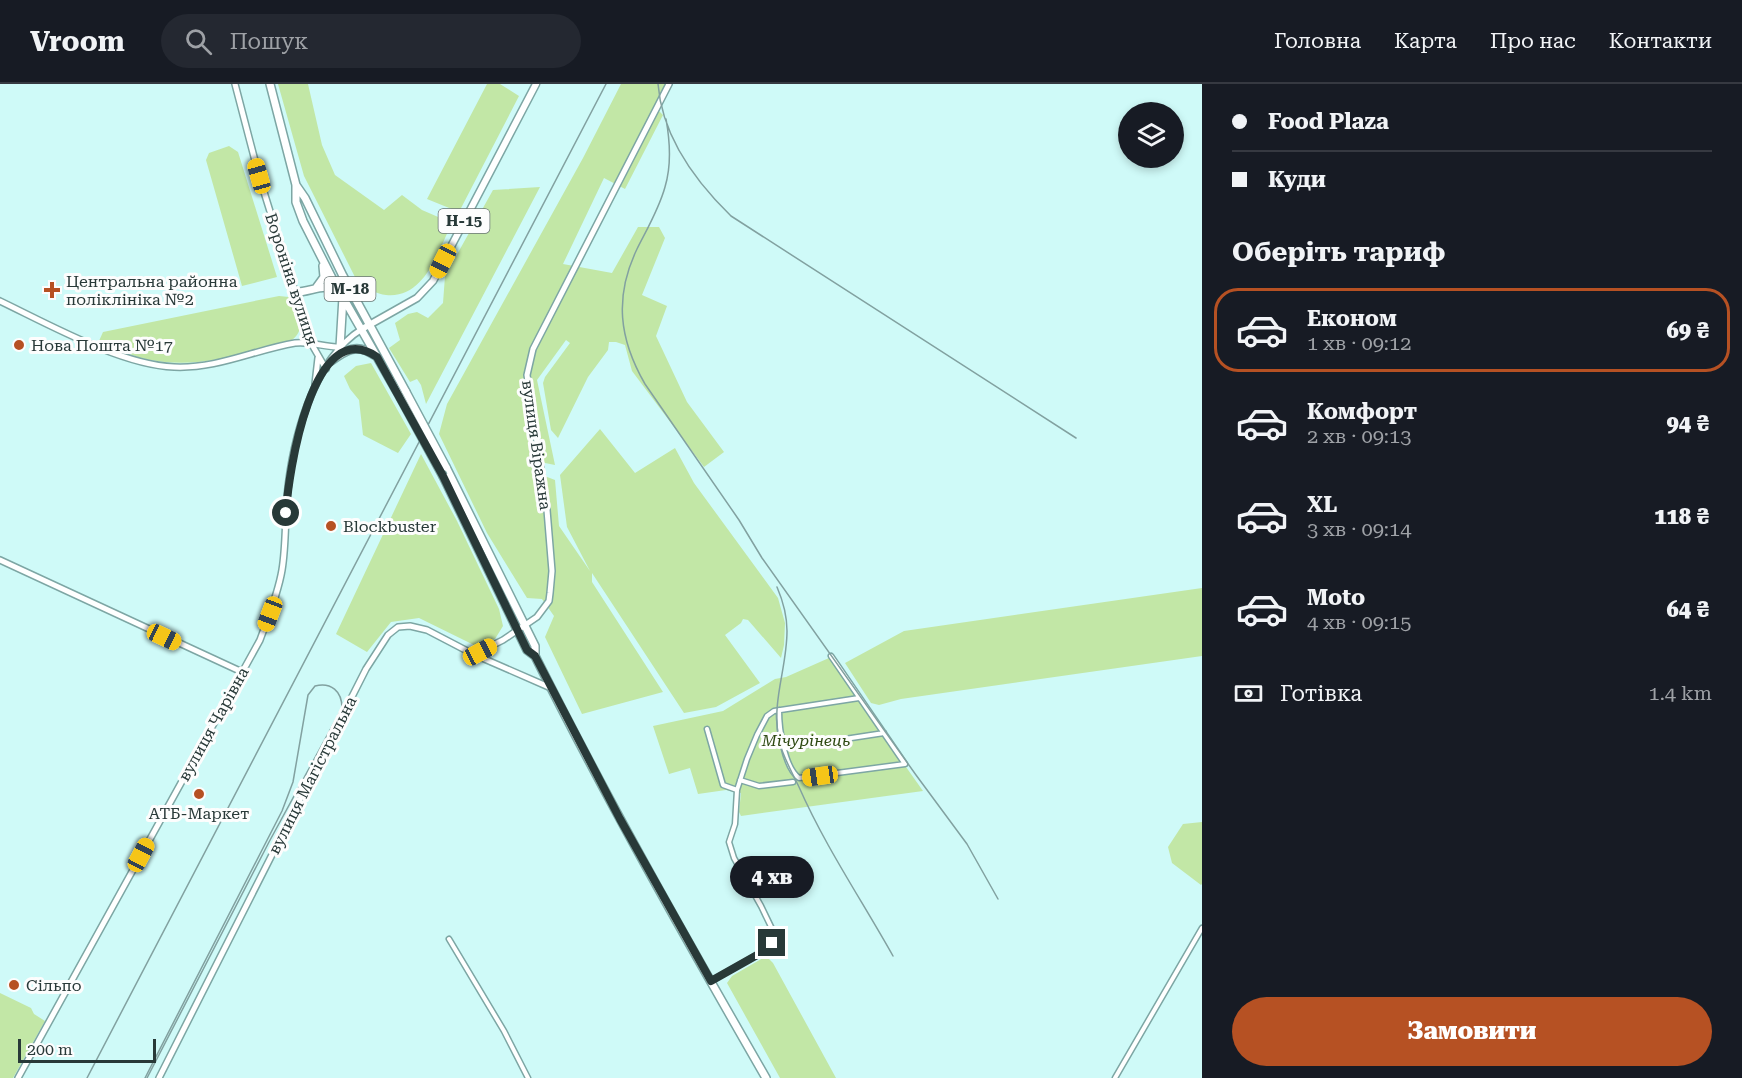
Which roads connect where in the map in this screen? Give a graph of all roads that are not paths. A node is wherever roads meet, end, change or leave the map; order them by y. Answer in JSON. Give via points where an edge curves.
{"nodes":[{"id":1,"x":235,"y":84,"type":"edge"},
{"id":2,"x":270,"y":84,"type":"edge"},
{"id":3,"x":536,"y":84,"type":"edge"},
{"id":4,"x":669,"y":84,"type":"edge"},
{"id":5,"x":296,"y":185,"type":"junction"},
{"id":6,"x":321,"y":257,"type":"junction"},
{"id":7,"x":314,"y":290,"type":"junction"},
{"id":8,"x":296,"y":292,"type":"junction"},
{"id":9,"x":341,"y":294,"type":"junction"},
{"id":10,"x":0,"y":301,"type":"edge"},
{"id":11,"x":369,"y":325,"type":"junction"},
{"id":12,"x":362,"y":329,"type":"junction"},
{"id":13,"x":311,"y":343,"type":"junction"},
{"id":14,"x":340,"y":347,"type":"junction"},
{"id":15,"x":318,"y":356,"type":"junction"},
{"id":16,"x":377,"y":357,"type":"junction"},
{"id":17,"x":331,"y":361,"type":"junction"},
{"id":18,"x":326,"y":369,"type":"junction"},
{"id":19,"x":313,"y":392,"type":"junction"},
{"id":20,"x":403,"y":395,"type":"junction"},
{"id":21,"x":0,"y":560,"type":"edge"},
{"id":22,"x":525,"y":627,"type":"junction"},
{"id":23,"x":518,"y":631,"type":"junction"},
{"id":24,"x":473,"y":654,"type":"junction"},
{"id":25,"x":535,"y":656,"type":"junction"},
{"id":26,"x":831,"y":656,"type":"dead end"},
{"id":27,"x":242,"y":672,"type":"junction"},
{"id":28,"x":551,"y":688,"type":"junction"},
{"id":29,"x":859,"y":698,"type":"junction"},
{"id":30,"x":779,"y":710,"type":"junction"},
{"id":31,"x":707,"y":729,"type":"dead end"},
{"id":32,"x":884,"y":733,"type":"junction"},
{"id":33,"x":786,"y":748,"type":"dead end"},
{"id":34,"x":740,"y":780,"type":"junction"},
{"id":35,"x":793,"y":782,"type":"dead end"},
{"id":36,"x":737,"y":790,"type":"junction"},
{"id":37,"x":1202,"y":928,"type":"edge"},
{"id":38,"x":449,"y":939,"type":"dead end"},
{"id":39,"x":711,"y":981,"type":"junction"},
{"id":40,"x":18,"y":1078,"type":"edge"},
{"id":41,"x":159,"y":1078,"type":"edge"},
{"id":42,"x":528,"y":1078,"type":"edge"},
{"id":43,"x":766,"y":1078,"type":"edge"},
{"id":44,"x":1115,"y":1078,"type":"edge"}],
"edges":[{"from":1,"to":8,"type":"main road","name":"Вороніна вулиця"},
{"from":2,"to":5,"type":"highway","number":"М-18"},
{"from":3,"to":11,"type":"main road","number":"Н-15","via":[[433,281],[417,298]]},
{"from":4,"to":22,"type":"main road","name":"вулиця Віражна","via":[[533,349],[526,375],[546,500],[552,571],[549,601]]},
{"from":5,"to":6,"type":"highway","number":"М-18","via":[[296,202]]},
{"from":5,"to":11,"type":"highway","number":"М-18"},
{"from":6,"to":7,"type":"highway","via":[[324,277]]},
{"from":6,"to":9,"type":"highway","number":"М-18"},
{"from":7,"to":8,"type":"highway"},
{"from":7,"to":9,"type":"highway","via":[[331,287]]},
{"from":8,"to":13,"type":"main road","name":"Вороніна вулиця"},
{"from":9,"to":12,"type":"highway","number":"М-18"},
{"from":9,"to":14,"type":"highway"},
{"from":10,"to":13,"type":"main road","via":[[133,360],[173,367],[212,365],[296,343]]},
{"from":11,"to":12,"type":"main road","number":"Н-15"},
{"from":11,"to":20,"type":"highway","number":"М-18"},
{"from":12,"to":14,"type":"main road","name":"вулиця Чарівна"},
{"from":12,"to":16,"type":"highway","number":"М-18"},
{"from":13,"to":14,"type":"main road"},
{"from":13,"to":15,"type":"main road","name":"Вороніна вулиця"},
{"from":14,"to":17,"type":"main road","name":"вулиця Чарівна"},
{"from":15,"to":18,"type":"main road","name":"Вороніна вулиця"},
{"from":15,"to":19,"type":"main road"},
{"from":16,"to":17,"type":"highway","via":[[360,348],[349,349]]},
{"from":16,"to":20,"type":"highway","number":"М-18"},
{"from":17,"to":18,"type":"main road","name":"вулиця Чарівна"},
{"from":18,"to":19,"type":"main road","name":"вулиця Чарівна"},
{"from":19,"to":27,"type":"main road","name":"вулиця Чарівна","via":[[296,441],[289,479],[282,571],[260,640]]},
{"from":20,"to":22,"type":"highway","number":"М-18","bridge":true,"via":[[446,467]]},
{"from":20,"to":23,"type":"highway","number":"М-18","bridge":true},
{"from":21,"to":27,"type":"main road"},
{"from":22,"to":23,"type":"main road","name":"вулиця Віражна"},
{"from":22,"to":25,"type":"highway","number":"М-18","via":[[535,646]]},
{"from":23,"to":24,"type":"main road","name":"вулиця Віражна"},
{"from":23,"to":25,"type":"highway","number":"М-18","via":[[527,650]]},
{"from":24,"to":28,"type":"main road","name":"вулиця Магістральна"},
{"from":24,"to":41,"type":"main road","name":"вулиця Магістральна","via":[[410,626],[398,627],[378,648]]},
{"from":25,"to":28,"type":"highway","number":"М-18"},
{"from":26,"to":29,"type":"street"},
{"from":27,"to":40,"type":"main road","name":"вулиця Чарівна"},
{"from":28,"to":39,"type":"highway","number":"М-18"},
{"from":29,"to":30,"type":"street"},
{"from":29,"to":32,"type":"street"},
{"from":30,"to":32,"type":"street","via":[[781,739],[799,778],[905,764]]},
{"from":30,"to":34,"type":"street","via":[[771,712],[762,726]]},
{"from":31,"to":36,"type":"street","via":[[723,785]]},
{"from":32,"to":33,"type":"street"},
{"from":34,"to":35,"type":"street","via":[[759,786]]},
{"from":34,"to":36,"type":"street"},
{"from":36,"to":39,"type":"street","via":[[735,824],[729,842],[775,935],[766,950]]},
{"from":37,"to":44,"type":"street"},
{"from":38,"to":42,"type":"street"},
{"from":39,"to":43,"type":"highway","number":"М-18"}]}
